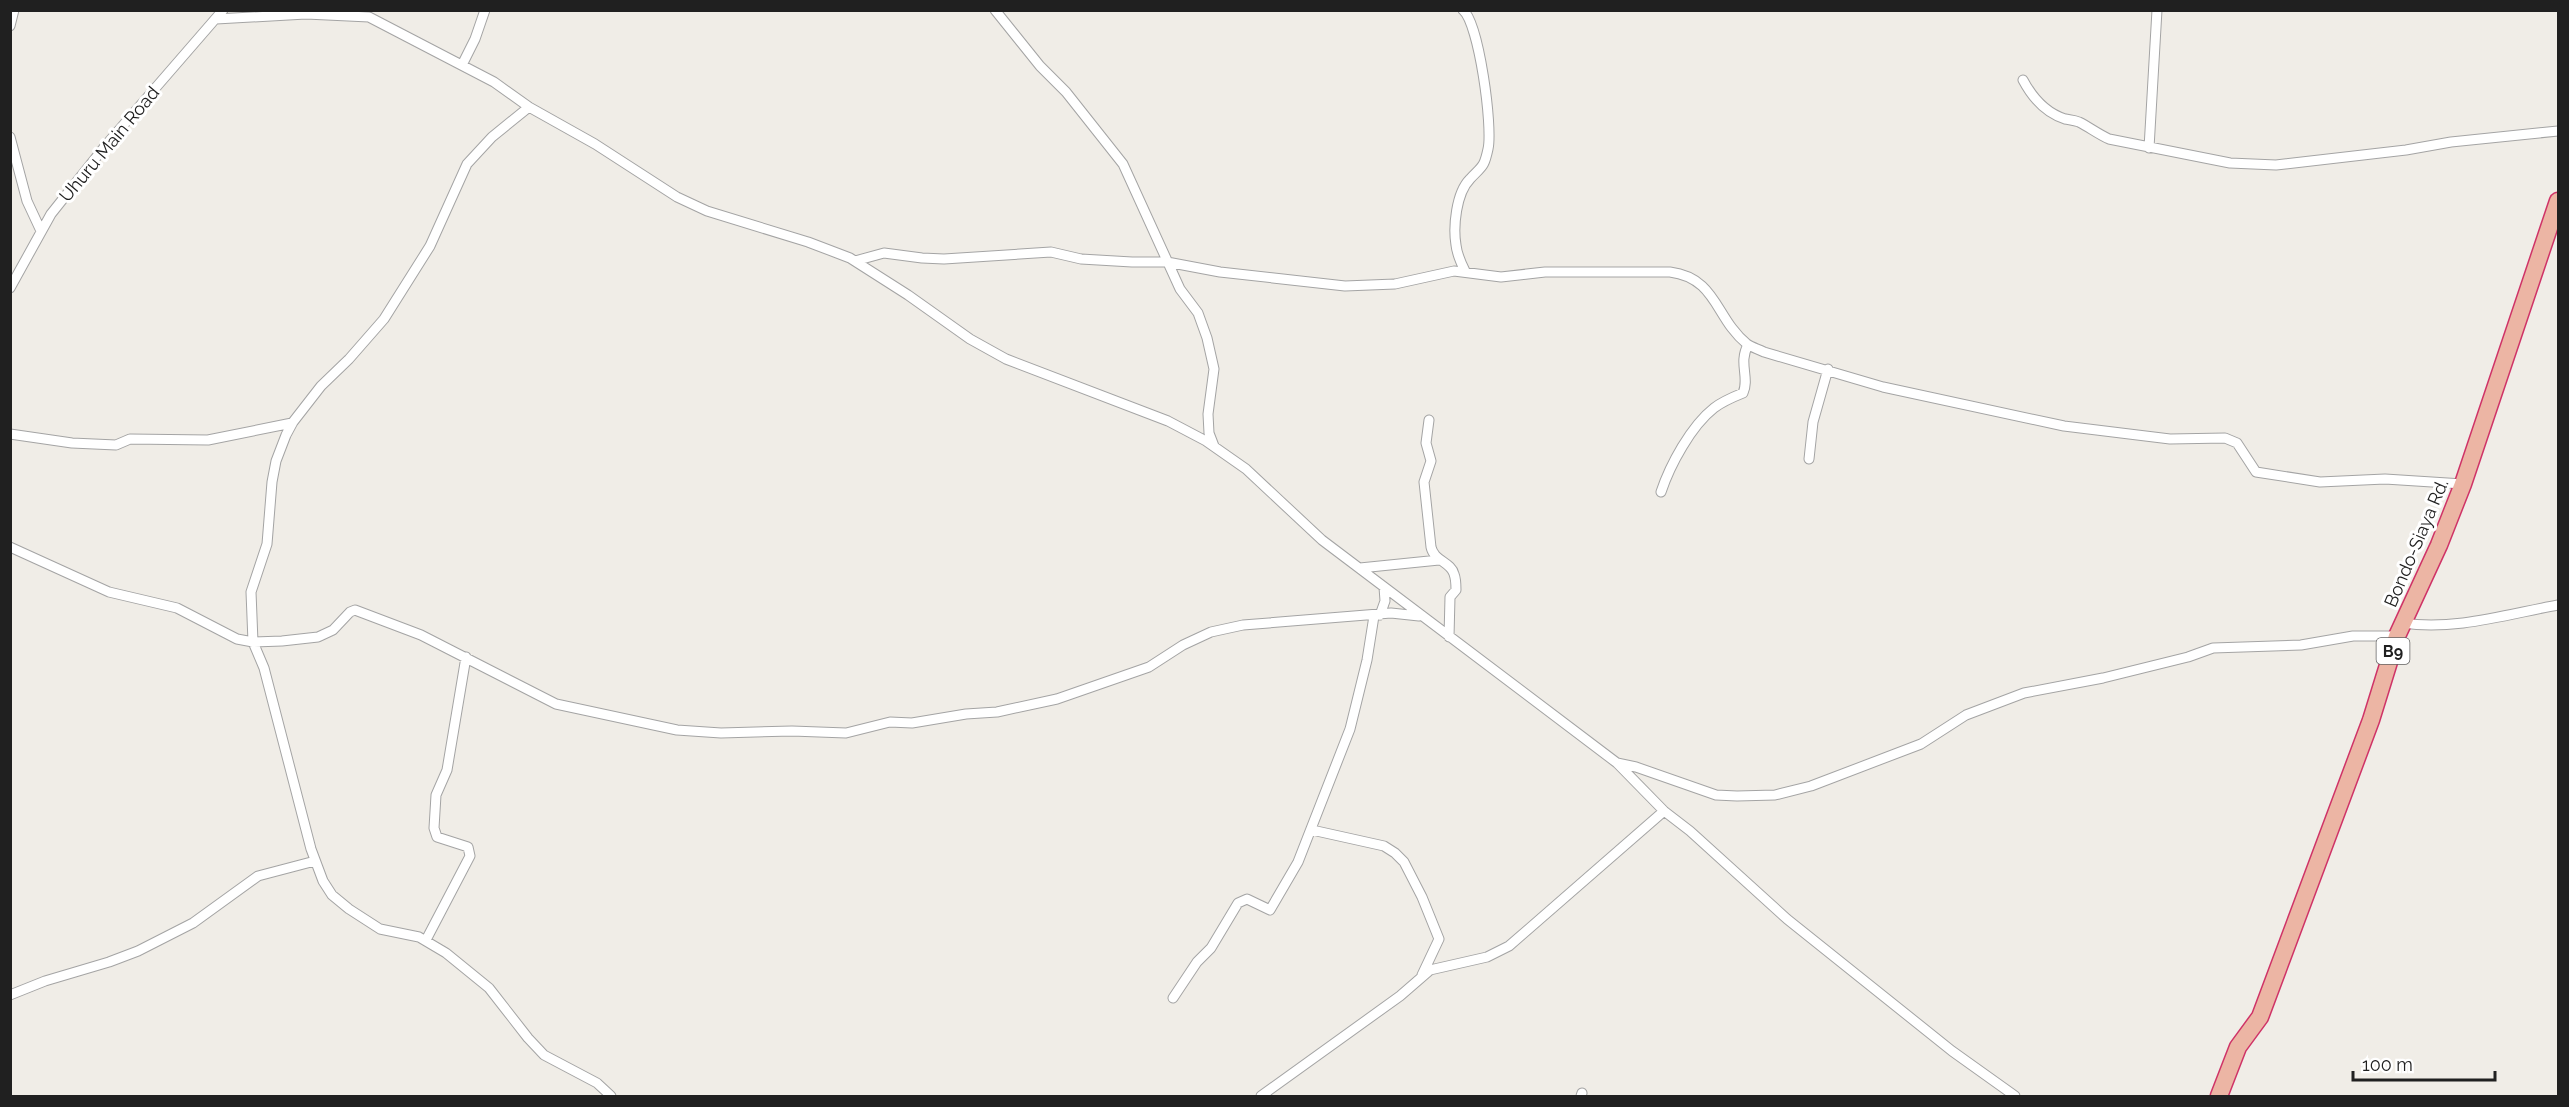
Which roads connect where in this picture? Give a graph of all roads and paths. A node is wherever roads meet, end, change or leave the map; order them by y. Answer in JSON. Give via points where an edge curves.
{"nodes":[{"id":1,"x":14,"y":10,"type":"edge"},
{"id":2,"x":223,"y":10,"type":"edge"},
{"id":3,"x":371,"y":10,"type":"edge"},
{"id":4,"x":485,"y":10,"type":"edge"},
{"id":5,"x":995,"y":10,"type":"edge"},
{"id":6,"x":1463,"y":10,"type":"edge"},
{"id":7,"x":2157,"y":10,"type":"edge"},
{"id":8,"x":216,"y":19,"type":"junction"},
{"id":9,"x":377,"y":21,"type":"junction"},
{"id":10,"x":10,"y":26,"type":"edge"},
{"id":11,"x":462,"y":65,"type":"junction"},
{"id":12,"x":2023,"y":80,"type":"dead end"},
{"id":13,"x":529,"y":107,"type":"junction"},
{"id":14,"x":2559,"y":131,"type":"edge"},
{"id":15,"x":10,"y":137,"type":"edge"},
{"id":16,"x":2149,"y":148,"type":"junction"},
{"id":17,"x":2559,"y":201,"type":"edge"},
{"id":18,"x":41,"y":231,"type":"junction"},
{"id":19,"x":855,"y":261,"type":"junction"},
{"id":20,"x":1167,"y":262,"type":"junction"},
{"id":21,"x":1465,"y":271,"type":"junction"},
{"id":22,"x":10,"y":288,"type":"edge"},
{"id":23,"x":1748,"y":345,"type":"junction"},
{"id":24,"x":1828,"y":369,"type":"junction"},
{"id":25,"x":1429,"y":420,"type":"dead end"},
{"id":26,"x":292,"y":423,"type":"junction"},
{"id":27,"x":10,"y":434,"type":"edge"},
{"id":28,"x":1215,"y":448,"type":"junction"},
{"id":29,"x":1809,"y":459,"type":"dead end"},
{"id":30,"x":2463,"y":484,"type":"junction"},
{"id":31,"x":1661,"y":492,"type":"dead end"},
{"id":32,"x":10,"y":547,"type":"edge"},
{"id":33,"x":1438,"y":560,"type":"junction"},
{"id":34,"x":1360,"y":568,"type":"junction"},
{"id":35,"x":1384,"y":587,"type":"junction"},
{"id":36,"x":2559,"y":605,"type":"edge"},
{"id":37,"x":1377,"y":615,"type":"junction"},
{"id":38,"x":1422,"y":617,"type":"junction"},
{"id":39,"x":2400,"y":630,"type":"junction"},
{"id":40,"x":1449,"y":637,"type":"junction"},
{"id":41,"x":253,"y":642,"type":"junction"},
{"id":42,"x":466,"y":657,"type":"junction"},
{"id":43,"x":1617,"y":763,"type":"junction"},
{"id":44,"x":1664,"y":811,"type":"junction"},
{"id":45,"x":1312,"y":830,"type":"junction"},
{"id":46,"x":315,"y":861,"type":"junction"},
{"id":47,"x":426,"y":940,"type":"junction"},
{"id":48,"x":1437,"y":944,"type":"junction"},
{"id":49,"x":1452,"y":964,"type":"junction"},
{"id":50,"x":1420,"y":979,"type":"junction"},
{"id":51,"x":10,"y":995,"type":"edge"},
{"id":52,"x":1173,"y":998,"type":"dead end"},
{"id":53,"x":610,"y":1096,"type":"edge"},
{"id":54,"x":1262,"y":1096,"type":"edge"},
{"id":55,"x":2015,"y":1096,"type":"edge"},
{"id":56,"x":2219,"y":1096,"type":"edge"}],
"edges":[{"from":1,"to":10,"type":"street"},
{"from":2,"to":8,"type":"street","name":"Uhuru Main Road"},
{"from":3,"to":9,"type":"street"},
{"from":4,"to":11,"type":"street"},
{"from":5,"to":20,"type":"street","via":[[1123,164]]},
{"from":6,"to":21,"type":"street","via":[[1469,15],[1475,39],[1490,120],[1484,165],[1460,195],[1456,245]]},
{"from":7,"to":16,"type":"street"},
{"from":8,"to":9,"type":"street","via":[[316,14],[360,15]]},
{"from":8,"to":18,"type":"street","name":"Uhuru Main Road","via":[[106,145]]},
{"from":9,"to":11,"type":"street"},
{"from":11,"to":13,"type":"street"},
{"from":12,"to":16,"type":"street","via":[[2037,102],[2060,116],[2109,139]]},
{"from":13,"to":19,"type":"street","via":[[687,202]]},
{"from":13,"to":26,"type":"street","via":[[467,164],[430,246],[384,319]]},
{"from":14,"to":16,"type":"street","via":[[2276,165],[2230,163]]},
{"from":15,"to":18,"type":"street","via":[[27,201]]},
{"from":17,"to":30,"type":"highway","name":"Bondo-Siaya Rd.","number":"B9"},
{"from":18,"to":22,"type":"street","name":"Uhuru Main Road"},
{"from":19,"to":20,"type":"street","via":[[884,253],[944,259],[1034,251],[1081,259]]},
{"from":19,"to":28,"type":"street","via":[[1006,359],[1168,421]]},
{"from":20,"to":21,"type":"street","via":[[1345,286],[1395,284]]},
{"from":20,"to":28,"type":"street","via":[[1205,331],[1214,369],[1208,414]]},
{"from":21,"to":23,"type":"street","via":[[1496,277],[1594,270],[1681,273],[1710,291],[1728,323]]},
{"from":23,"to":24,"type":"street"},
{"from":23,"to":31,"type":"street","via":[[1743,354],[1746,388],[1712,409],[1696,427],[1668,470]]},
{"from":24,"to":29,"type":"street","via":[[1813,422]]},
{"from":24,"to":30,"type":"street","via":[[1883,387],[2064,426],[2170,439],[2224,438],[2238,443],[2253,468],[2266,475],[2320,482],[2385,478]]},
{"from":25,"to":33,"type":"street","via":[[1426,443],[1431,461],[1424,482],[1431,547]]},
{"from":26,"to":27,"type":"street","via":[[208,440],[130,439],[116,445]]},
{"from":26,"to":41,"type":"street","via":[[276,462],[267,544],[252,587]]},
{"from":28,"to":34,"type":"street","via":[[1246,469],[1304,525]]},
{"from":30,"to":39,"type":"highway","name":"Bondo-Siaya Rd.","number":"B9"},
{"from":32,"to":41,"type":"street","via":[[109,592],[188,612],[237,639]]},
{"from":33,"to":34,"type":"street"},
{"from":33,"to":40,"type":"street","via":[[1455,575]]},
{"from":34,"to":35,"type":"street"},
{"from":35,"to":37,"type":"street","via":[[1384,601]]},
{"from":35,"to":38,"type":"street"},
{"from":36,"to":39,"type":"street"},
{"from":37,"to":38,"type":"street"},
{"from":37,"to":42,"type":"street","via":[[1211,632],[1149,667],[1043,703],[912,723],[890,722],[846,733],[677,730],[556,705]]},
{"from":37,"to":45,"type":"street","via":[[1353,719]]},
{"from":38,"to":40,"type":"street"},
{"from":39,"to":43,"type":"street","via":[[2301,645],[2213,648],[2103,678],[2024,693],[1966,715],[1921,744],[1811,786],[1775,795],[1716,795]]},
{"from":39,"to":56,"type":"highway","name":"Bondo-Siaya Rd.","number":"B9","via":[[2371,720],[2260,1017],[2238,1047]]},
{"from":40,"to":43,"type":"street"},
{"from":41,"to":42,"type":"street","via":[[318,637],[333,630],[355,610]]},
{"from":41,"to":46,"type":"street","via":[[264,668]]},
{"from":42,"to":47,"type":"street","via":[[447,770],[436,795],[434,828],[437,837],[468,847],[470,856]]},
{"from":43,"to":44,"type":"street"},
{"from":44,"to":49,"type":"street","via":[[1509,946],[1487,957]]},
{"from":44,"to":55,"type":"street","via":[[1850,969]]},
{"from":45,"to":48,"type":"street","via":[[1384,846],[1395,853],[1422,897],[1439,939]]},
{"from":45,"to":52,"type":"street","via":[[1270,910],[1241,900]]},
{"from":46,"to":47,"type":"street","via":[[327,888],[349,909],[380,928]]},
{"from":46,"to":51,"type":"street","via":[[258,876],[194,923],[138,951]]},
{"from":47,"to":53,"type":"street","via":[[489,988],[544,1054],[597,1083]]},
{"from":48,"to":49,"type":"street","via":[[1440,958]]},
{"from":48,"to":50,"type":"street"},
{"from":49,"to":50,"type":"street","via":[[1430,970]]},
{"from":50,"to":54,"type":"street"}]}
